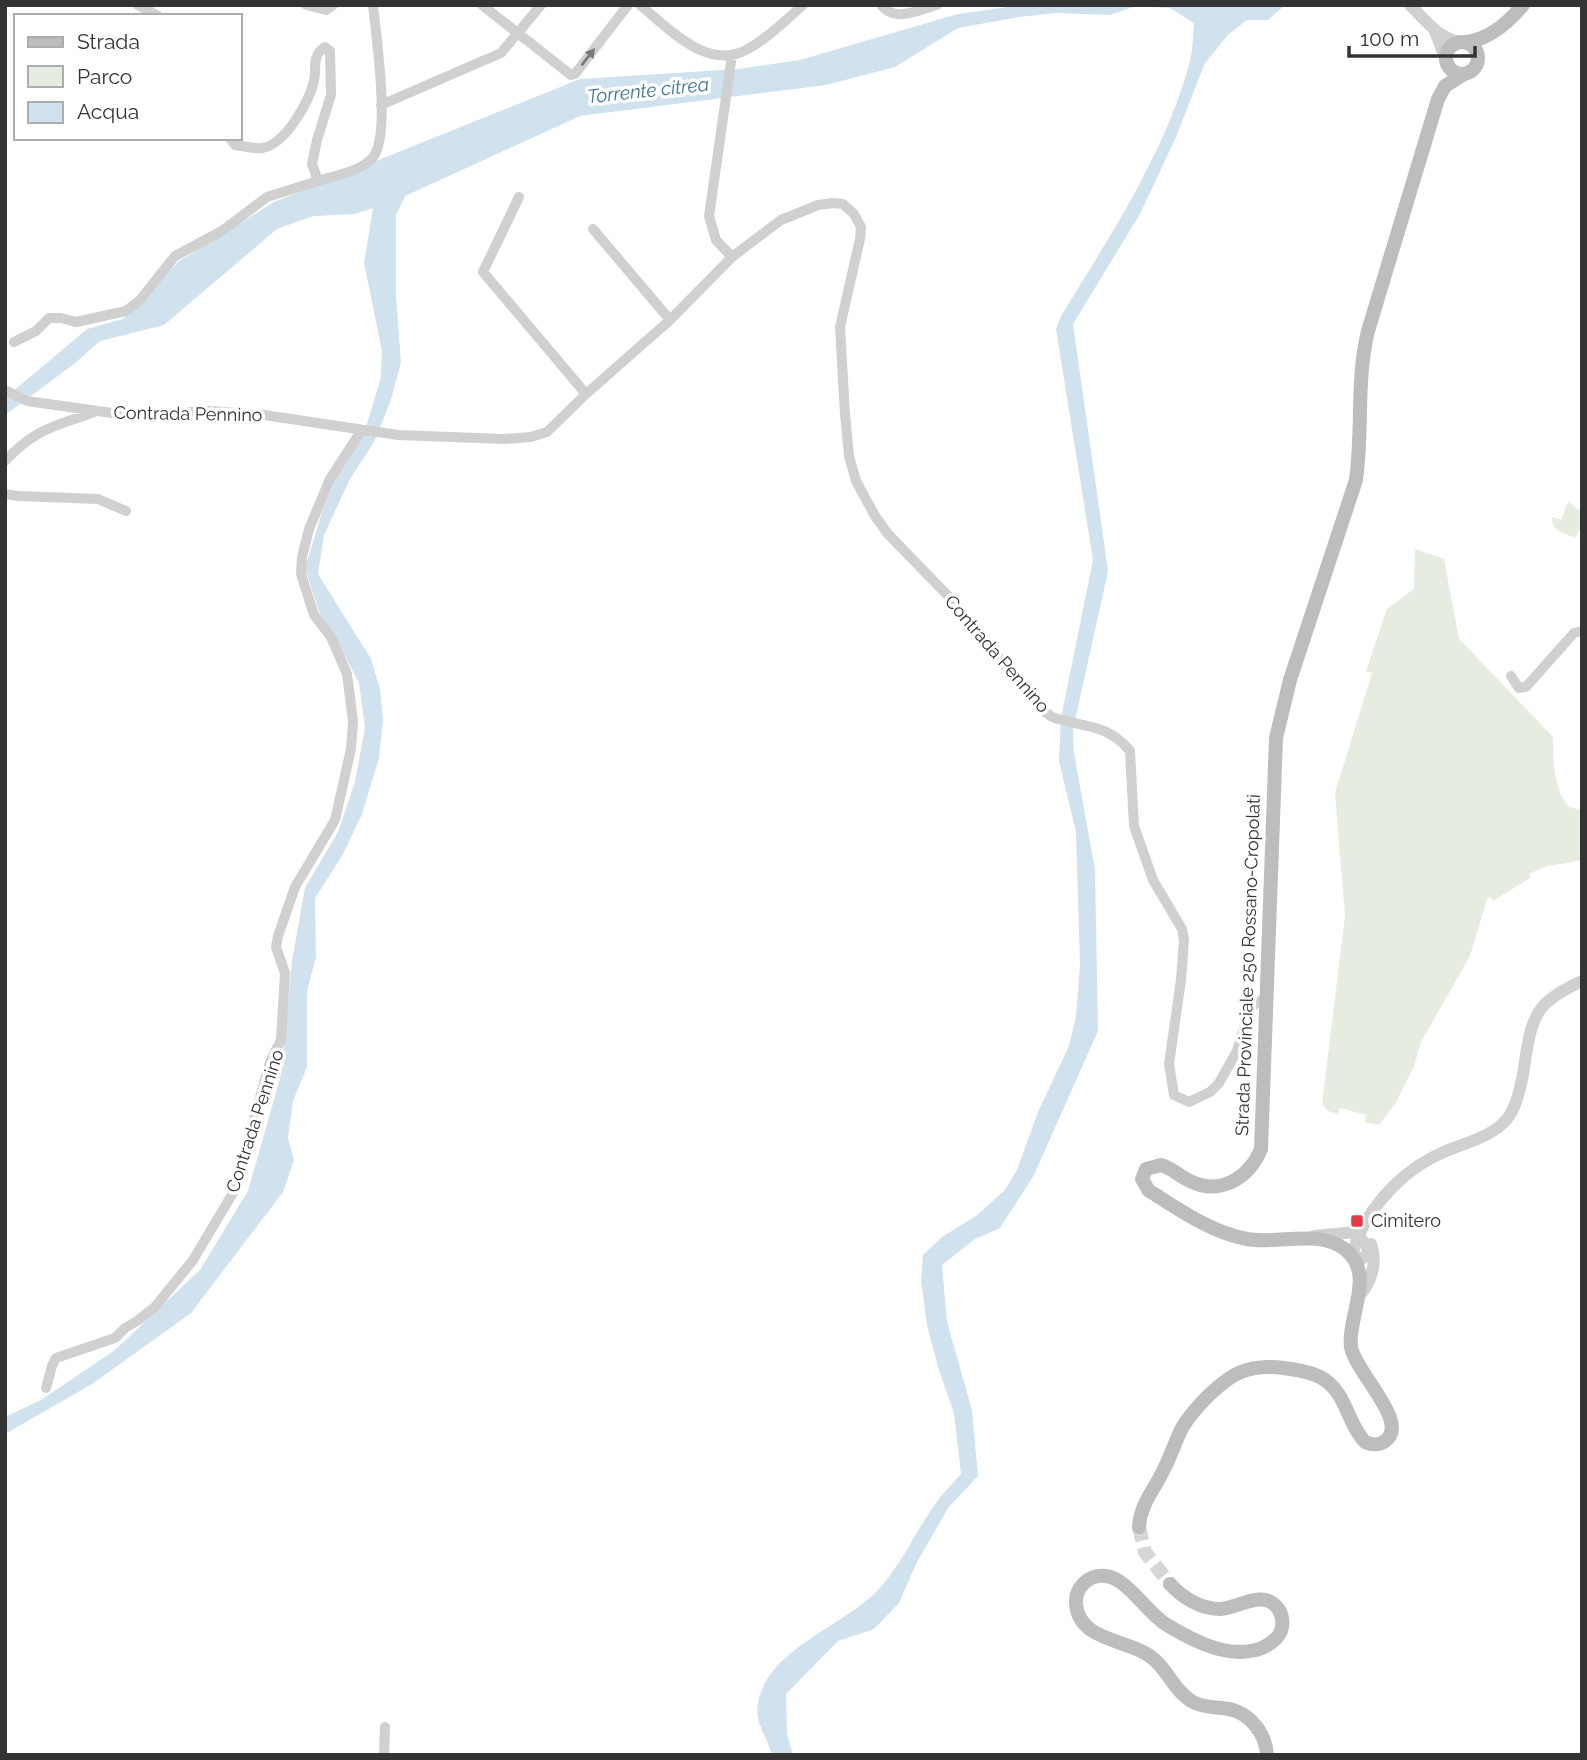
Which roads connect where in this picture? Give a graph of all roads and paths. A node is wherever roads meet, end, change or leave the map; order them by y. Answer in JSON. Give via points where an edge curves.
{"nodes":[{"id":1,"x":138,"y":5,"type":"edge"},
{"id":2,"x":306,"y":5,"type":"edge"},
{"id":3,"x":333,"y":5,"type":"edge"},
{"id":4,"x":373,"y":5,"type":"edge"},
{"id":5,"x":482,"y":5,"type":"edge"},
{"id":6,"x":541,"y":5,"type":"edge"},
{"id":7,"x":628,"y":5,"type":"edge"},
{"id":8,"x":640,"y":5,"type":"edge"},
{"id":9,"x":803,"y":5,"type":"edge"},
{"id":10,"x":881,"y":5,"type":"edge"},
{"id":11,"x":937,"y":5,"type":"edge"},
{"id":12,"x":1410,"y":5,"type":"edge"},
{"id":13,"x":1522,"y":5,"type":"edge"},
{"id":14,"x":154,"y":14,"type":"edge"},
{"id":15,"x":1502,"y":26,"type":"junction"},
{"id":16,"x":1433,"y":28,"type":"junction"},
{"id":17,"x":517,"y":34,"type":"junction"},
{"id":18,"x":1463,"y":42,"type":"junction"},
{"id":19,"x":732,"y":55,"type":"junction"},
{"id":20,"x":1478,"y":59,"type":"junction"},
{"id":21,"x":1446,"y":60,"type":"junction"},
{"id":22,"x":1464,"y":74,"type":"junction"},
{"id":23,"x":1438,"y":99,"type":"junction"},
{"id":24,"x":381,"y":105,"type":"junction"},
{"id":25,"x":231,"y":140,"type":"edge"},
{"id":26,"x":318,"y":181,"type":"junction"},
{"id":27,"x":519,"y":197,"type":"dead end"},
{"id":28,"x":593,"y":229,"type":"dead end"},
{"id":29,"x":732,"y":257,"type":"junction"},
{"id":30,"x":670,"y":320,"type":"junction"},
{"id":31,"x":14,"y":342,"type":"dead end"},
{"id":32,"x":5,"y":390,"type":"edge"},
{"id":33,"x":586,"y":394,"type":"junction"},
{"id":34,"x":98,"y":411,"type":"junction"},
{"id":35,"x":361,"y":431,"type":"junction"},
{"id":36,"x":5,"y":461,"type":"edge"},
{"id":37,"x":5,"y":494,"type":"edge"},
{"id":38,"x":126,"y":511,"type":"dead end"},
{"id":39,"x":1582,"y":631,"type":"edge"},
{"id":40,"x":1511,"y":676,"type":"dead end"},
{"id":41,"x":1582,"y":981,"type":"edge"},
{"id":42,"x":1263,"y":999,"type":"dead end"},
{"id":43,"x":1305,"y":1239,"type":"junction"},
{"id":44,"x":1362,"y":1241,"type":"junction"},
{"id":45,"x":1352,"y":1257,"type":"junction"},
{"id":46,"x":1359,"y":1296,"type":"junction"},
{"id":47,"x":46,"y":1388,"type":"dead end"},
{"id":48,"x":1139,"y":1527,"type":"tunnel mouth"},
{"id":49,"x":1170,"y":1584,"type":"tunnel mouth"},
{"id":50,"x":385,"y":1727,"type":"dead end"},
{"id":51,"x":384,"y":1755,"type":"edge"},
{"id":52,"x":1267,"y":1755,"type":"edge"}],
"edges":[{"from":1,"to":14,"type":"street"},
{"from":2,"to":3,"type":"street","via":[[326,10]]},
{"from":4,"to":24,"type":"street"},
{"from":5,"to":17,"type":"street"},
{"from":6,"to":17,"type":"street"},
{"from":17,"to":7,"type":"street","one_way":true,"via":[[575,74]]},
{"from":8,"to":19,"type":"street","via":[[690,46]]},
{"from":9,"to":19,"type":"street","via":[[760,41]]},
{"from":10,"to":11,"type":"street","via":[[898,16]]},
{"from":12,"to":16,"type":"street"},
{"from":13,"to":15,"type":"main road"},
{"from":15,"to":18,"type":"main road","via":[[1482,38]]},
{"from":15,"to":20,"type":"main road"},
{"from":16,"to":18,"type":"street"},
{"from":16,"to":21,"type":"street"},
{"from":17,"to":24,"type":"street","via":[[501,53]]},
{"from":18,"to":20,"type":"main road","via":[[1474,48]]},
{"from":18,"to":21,"type":"main road","via":[[1448,50]]},
{"from":19,"to":29,"type":"street","via":[[709,216],[716,240]]},
{"from":20,"to":22,"type":"main road"},
{"from":21,"to":22,"type":"main road","via":[[1454,72]]},
{"from":21,"to":23,"type":"main road","name":"Strada Provinciale 250 Rossano-Cropolati"},
{"from":22,"to":23,"type":"main road","name":"Strada Provinciale 250 Rossano-Cropolati","via":[[1445,86]]},
{"from":23,"to":43,"type":"main road","name":"Strada Provinciale 250 Rossano-Cropolati","via":[[1363,351],[1356,480],[1290,680],[1276,738],[1261,1149],[1247,1172],[1226,1184],[1192,1182],[1161,1165],[1146,1169],[1142,1179],[1149,1191],[1225,1234],[1250,1240]]},
{"from":24,"to":26,"type":"street","via":[[381,136],[375,155],[364,166]]},
{"from":25,"to":26,"type":"street","via":[[235,145],[264,148],[286,135],[310,95],[318,51],[325,47],[330,51],[331,95],[312,164]]},
{"from":26,"to":31,"type":"street","via":[[267,197],[222,231],[176,256],[126,311],[76,322],[49,318]]},
{"from":27,"to":33,"type":"street","via":[[483,272]]},
{"from":28,"to":30,"type":"street"},
{"from":29,"to":30,"type":"street","name":"Contrada Pennino"},
{"from":29,"to":42,"type":"street","name":"Contrada Pennino","via":[[781,220],[818,205],[843,204],[861,227],[840,327],[849,456],[856,481],[888,534],[954,602],[1039,707],[1058,720],[1090,725],[1109,734],[1130,751],[1135,826],[1153,880],[1182,929],[1185,951],[1169,1064],[1174,1095],[1189,1102],[1219,1083],[1237,1051],[1250,1008]]},
{"from":30,"to":33,"type":"street","name":"Contrada Pennino"},
{"from":32,"to":34,"type":"street","name":"Contrada Pennino","via":[[26,401]]},
{"from":33,"to":35,"type":"street","name":"Contrada Pennino","via":[[547,432],[531,437]]},
{"from":34,"to":35,"type":"street","name":"Contrada Pennino","via":[[264,415]]},
{"from":34,"to":36,"type":"street","name":"Contrada Pennino","via":[[53,425],[22,443]]},
{"from":35,"to":47,"type":"street","name":"Contrada Pennino","via":[[330,479],[309,529],[301,573],[313,615],[331,637],[347,674],[353,721],[350,758],[335,820],[295,887],[278,936],[276,947],[285,973],[281,1040],[270,1062],[233,1193],[193,1260],[155,1307],[115,1338],[56,1358]]},
{"from":37,"to":38,"type":"street","via":[[98,499]]},
{"from":39,"to":40,"type":"street","via":[[1574,633],[1526,687],[1519,688]]},
{"from":41,"to":44,"type":"street","via":[[1548,1001],[1537,1015],[1516,1100],[1504,1122],[1416,1167],[1365,1222]]},
{"from":43,"to":44,"type":"street","via":[[1317,1235]]},
{"from":43,"to":45,"type":"main road","name":"Strada Provinciale 250 Rossano-Cropolati","via":[[1331,1242]]},
{"from":44,"to":45,"type":"street","via":[[1366,1256]]},
{"from":44,"to":46,"type":"street","via":[[1369,1283]]},
{"from":45,"to":46,"type":"main road","via":[[1360,1277]]},
{"from":46,"to":48,"type":"main road","via":[[1352,1353],[1391,1416],[1388,1438],[1375,1444],[1365,1442],[1334,1388],[1317,1375],[1274,1367],[1243,1370],[1224,1381],[1183,1426],[1146,1501]]},
{"from":49,"to":52,"type":"main road","via":[[1193,1603],[1211,1608],[1267,1600],[1281,1613],[1280,1632],[1269,1644],[1251,1651],[1218,1649],[1167,1625],[1117,1579],[1104,1575],[1081,1586],[1077,1607],[1089,1629],[1151,1657],[1192,1701],[1247,1717],[1264,1739]]},
{"from":50,"to":51,"type":"street"}]}
